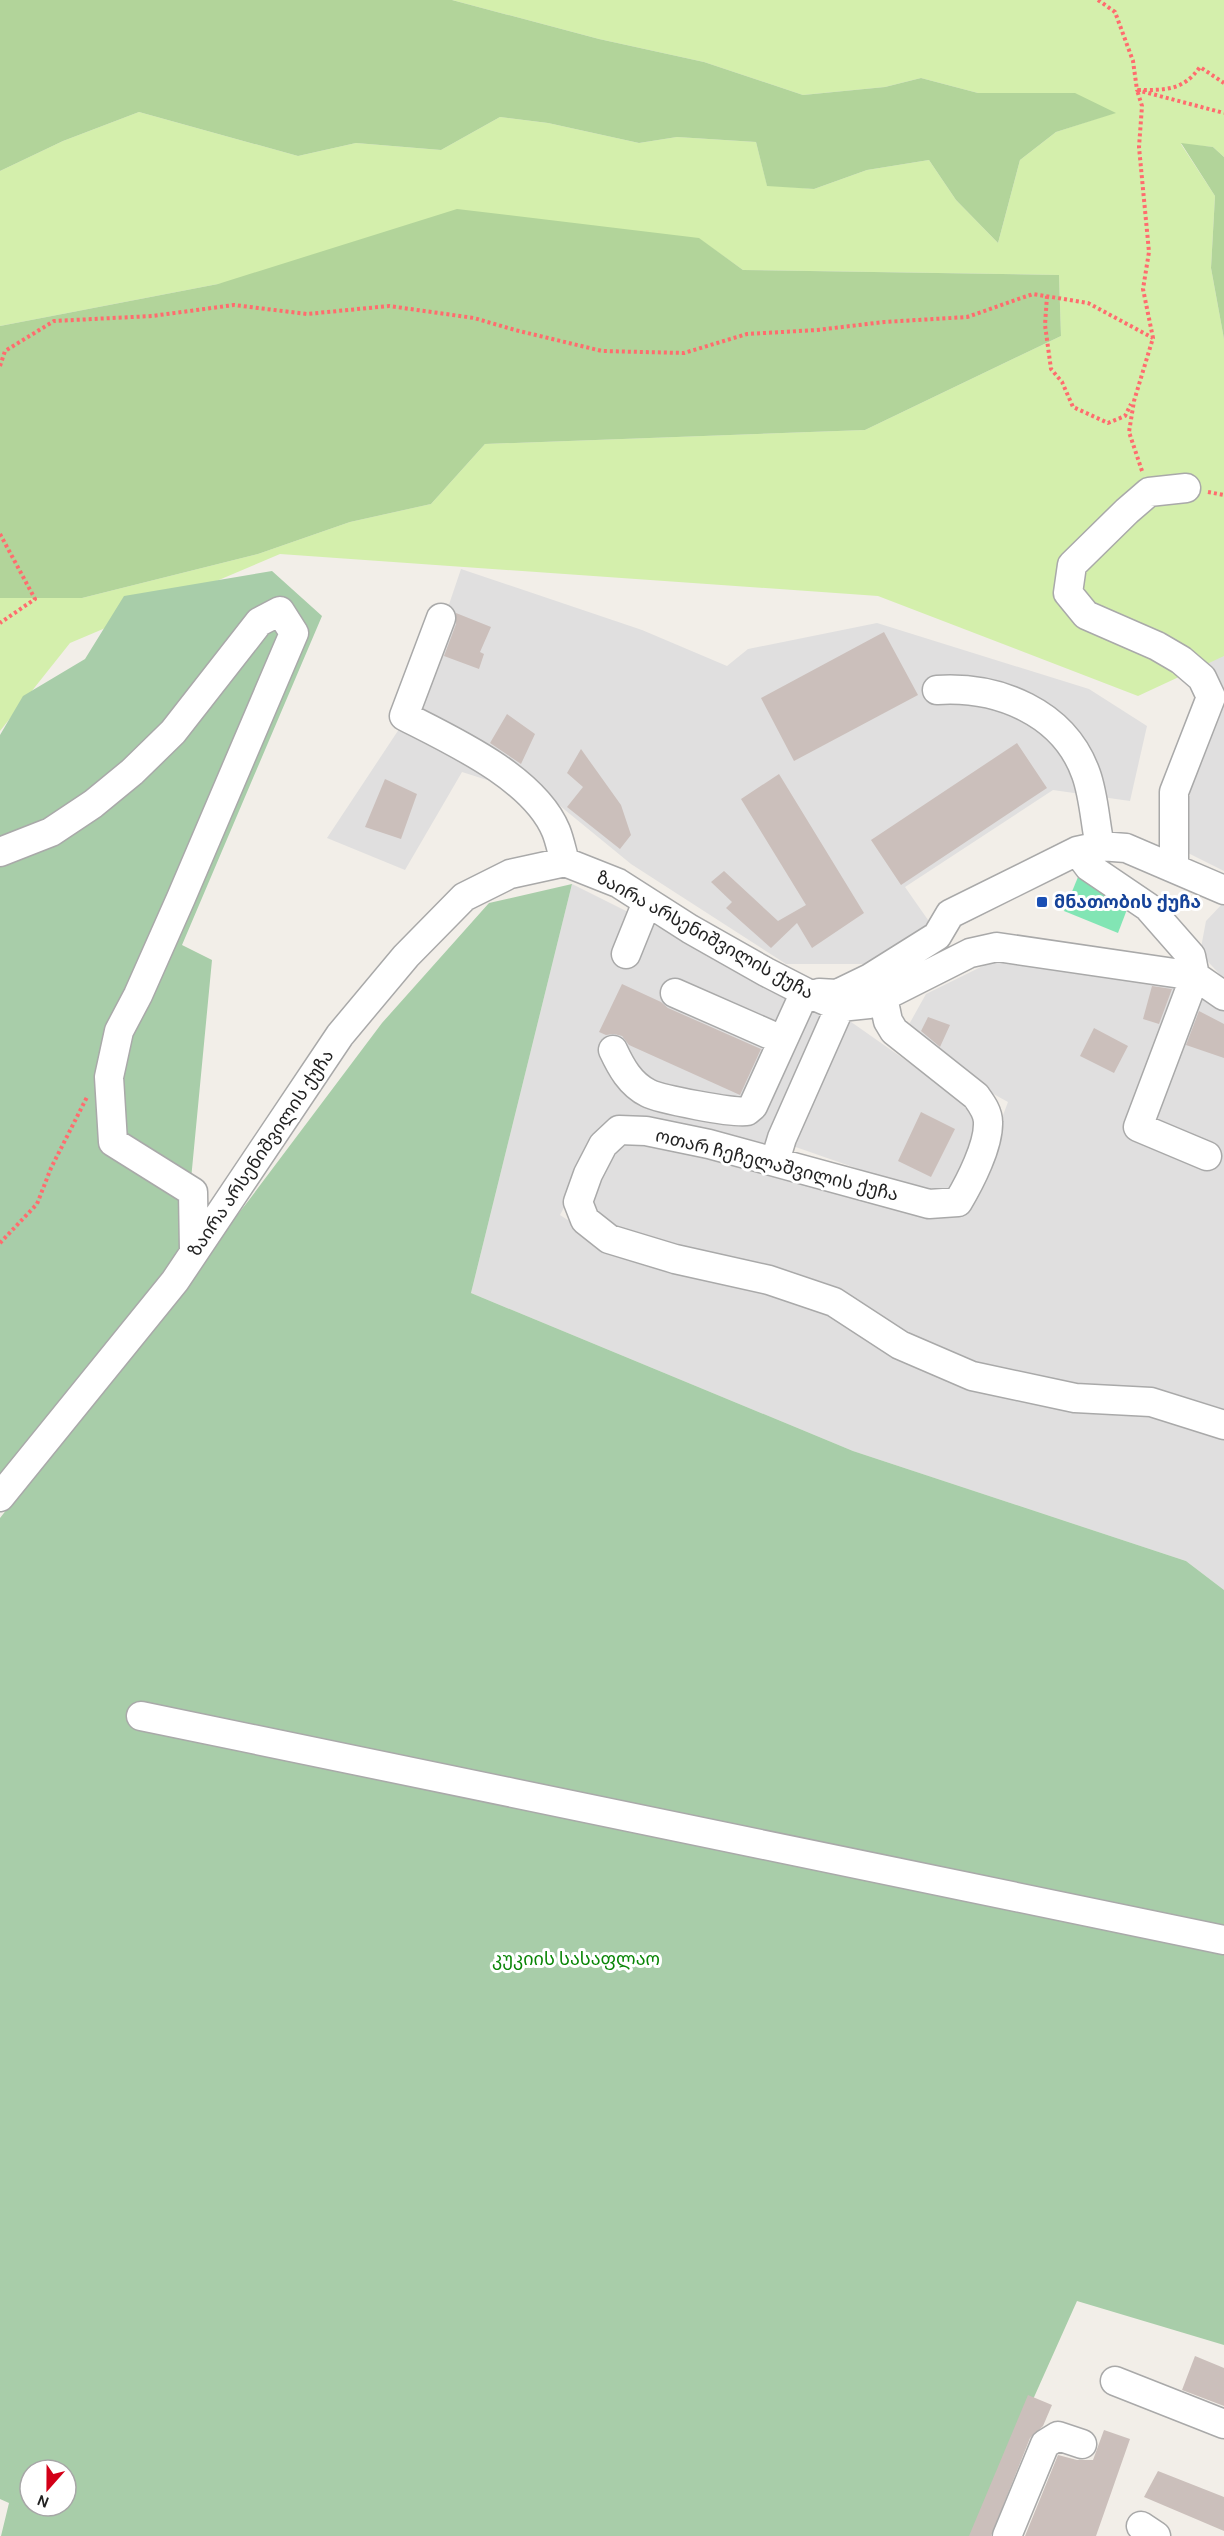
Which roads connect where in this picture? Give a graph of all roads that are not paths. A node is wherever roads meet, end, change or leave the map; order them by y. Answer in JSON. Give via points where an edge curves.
{"nodes":[{"id":1,"x":1186,"y":488,"type":"dead end"},
{"id":2,"x":441,"y":618,"type":"dead end"},
{"id":3,"x":937,"y":690,"type":"dead end"},
{"id":4,"x":1088,"y":849,"type":"junction"},
{"id":5,"x":0,"y":852,"type":"edge"},
{"id":6,"x":565,"y":862,"type":"junction"},
{"id":7,"x":1174,"y":868,"type":"junction"},
{"id":8,"x":1224,"y":890,"type":"edge"},
{"id":9,"x":647,"y":902,"type":"junction"},
{"id":10,"x":626,"y":954,"type":"dead end"},
{"id":11,"x":1195,"y":976,"type":"junction"},
{"id":12,"x":876,"y":987,"type":"junction"},
{"id":13,"x":805,"y":992,"type":"junction"},
{"id":14,"x":675,"y":993,"type":"dead end"},
{"id":15,"x":1224,"y":996,"type":"edge"},
{"id":16,"x":840,"y":1007,"type":"junction"},
{"id":17,"x":782,"y":1040,"type":"junction"},
{"id":18,"x":613,"y":1050,"type":"dead end"},
{"id":19,"x":1207,"y":1156,"type":"dead end"},
{"id":20,"x":775,"y":1161,"type":"junction"},
{"id":21,"x":194,"y":1251,"type":"junction"},
{"id":22,"x":1224,"y":1425,"type":"edge"},
{"id":23,"x":0,"y":1497,"type":"edge"},
{"id":24,"x":141,"y":1716,"type":"dead end"},
{"id":25,"x":1224,"y":1940,"type":"edge"},
{"id":26,"x":1115,"y":2381,"type":"dead end"},
{"id":27,"x":1224,"y":2424,"type":"edge"},
{"id":28,"x":1082,"y":2444,"type":"dead end"},
{"id":29,"x":1007,"y":2536,"type":"edge"}],
"edges":[{"from":1,"to":7,"type":"street","via":[[1149,492],[1098,537],[1072,565],[1068,593],[1086,615],[1182,660],[1202,678],[1211,697],[1174,792]]},
{"from":2,"to":6,"type":"street","via":[[404,716],[480,756],[518,783],[556,830]]},
{"from":3,"to":4,"type":"street","via":[[958,689],[1022,703],[1066,738],[1086,774]]},
{"from":4,"to":7,"type":"street","via":[[1126,848]]},
{"from":4,"to":11,"type":"street","via":[[1089,867],[1148,907],[1191,956]]},
{"from":4,"to":12,"type":"street","via":[[950,914],[937,936]]},
{"from":5,"to":21,"type":"street","via":[[51,832],[132,772],[173,732],[259,622],[280,611],[294,633],[176,909],[119,1031],[109,1077],[113,1142],[193,1192]]},
{"from":6,"to":9,"type":"street","name":"ზაირა არსენიშვილის ქუჩა","via":[[618,883]]},
{"from":6,"to":21,"type":"street","name":"ზაირა არსენიშვილის ქუჩა","via":[[510,874],[464,897],[406,956],[340,1035]]},
{"from":7,"to":8,"type":"street"},
{"from":9,"to":10,"type":"street"},
{"from":9,"to":13,"type":"street","name":"ზაირა არსენიშვილის ქუჩა"},
{"from":11,"to":12,"type":"street","name":"ზაირა არსენიშვილის ქუჩა","via":[[997,947]]},
{"from":11,"to":15,"type":"street","name":"ზაირა არსენიშვილის ქუჩა"},
{"from":11,"to":19,"type":"street","via":[[1138,1127]]},
{"from":12,"to":13,"type":"street","via":[[837,994]]},
{"from":12,"to":16,"type":"street","name":"ზაირა არსენიშვილის ქუჩა","via":[[869,1004]]},
{"from":12,"to":20,"type":"street","name":"ოთარ ჩეჩელაშვილის ქუჩა","via":[[894,1031],[984,1106],[988,1122],[975,1173],[958,1202],[929,1204]]},
{"from":13,"to":16,"type":"street","name":"ზაირა არსენიშვილის ქუჩა"},
{"from":13,"to":17,"type":"street"},
{"from":14,"to":17,"type":"street"},
{"from":16,"to":20,"type":"street"},
{"from":17,"to":18,"type":"street","via":[[753,1106],[739,1113],[648,1093],[631,1081]]},
{"from":20,"to":22,"type":"street","name":"ოთარ ჩეჩელაშვილის ქუჩა","via":[[656,1133],[619,1130],[603,1145],[578,1202],[585,1220],[609,1239],[769,1280],[834,1302],[900,1346],[972,1376],[1075,1398],[1151,1402]]},
{"from":21,"to":23,"type":"street","name":"ზაირა არსენიშვილის ქუჩა","via":[[168,1290]]},
{"from":24,"to":25,"type":"street"},
{"from":26,"to":27,"type":"street"},
{"from":28,"to":29,"type":"street","via":[[1058,2436],[1045,2444]]}]}
